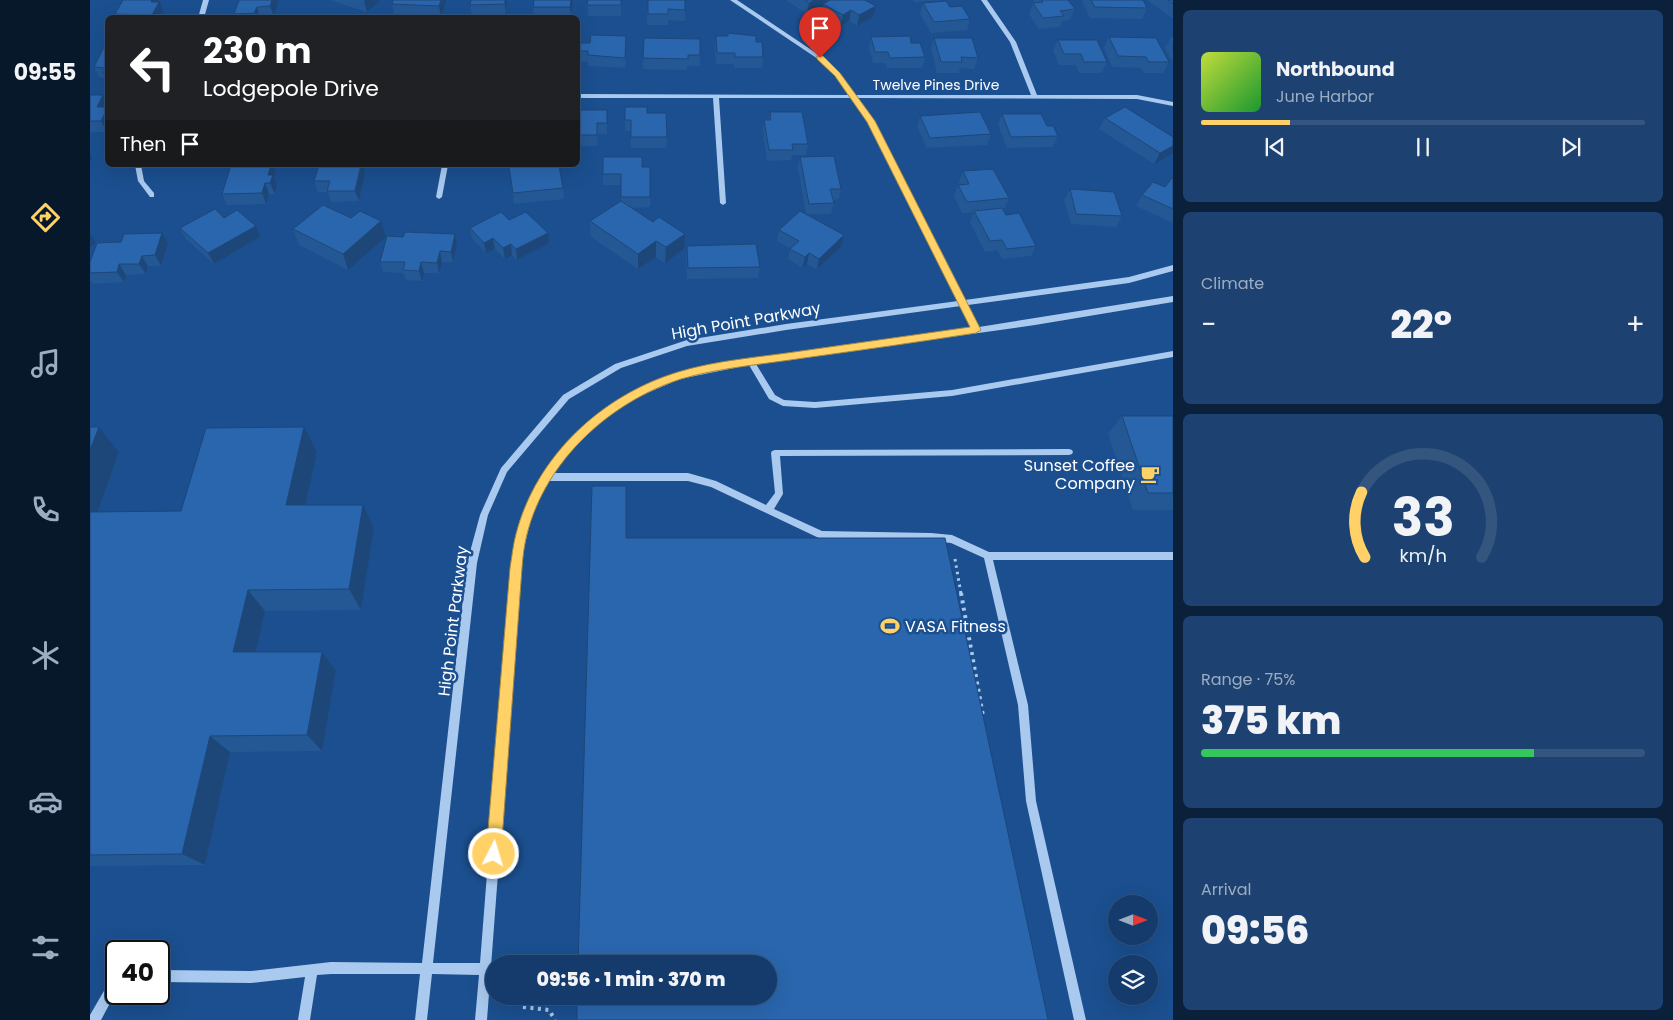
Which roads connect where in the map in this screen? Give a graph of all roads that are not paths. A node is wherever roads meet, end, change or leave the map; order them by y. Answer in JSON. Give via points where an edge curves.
{"nodes":[{"id":1,"x":206,"y":0,"type":"edge"},
{"id":2,"x":733,"y":0,"type":"edge"},
{"id":3,"x":984,"y":0,"type":"edge"},
{"id":4,"x":202,"y":15,"type":"edge"},
{"id":5,"x":580,"y":96,"type":"edge"},
{"id":6,"x":716,"y":96,"type":"junction"},
{"id":7,"x":855,"y":97,"type":"junction"},
{"id":8,"x":1035,"y":97,"type":"junction"},
{"id":9,"x":1173,"y":104,"type":"edge"},
{"id":10,"x":138,"y":167,"type":"edge"},
{"id":11,"x":445,"y":167,"type":"edge"},
{"id":12,"x":152,"y":195,"type":"dead end"},
{"id":13,"x":439,"y":197,"type":"dead end"},
{"id":14,"x":723,"y":203,"type":"dead end"},
{"id":15,"x":1173,"y":268,"type":"edge"},
{"id":16,"x":1173,"y":299,"type":"edge"},
{"id":17,"x":963,"y":304,"type":"junction"},
{"id":18,"x":976,"y":330,"type":"junction"},
{"id":19,"x":1173,"y":354,"type":"edge"},
{"id":20,"x":751,"y":362,"type":"junction"},
{"id":21,"x":1069,"y":452,"type":"dead end"},
{"id":22,"x":547,"y":476,"type":"junction"},
{"id":23,"x":768,"y":510,"type":"junction"},
{"id":24,"x":988,"y":556,"type":"junction"},
{"id":25,"x":1173,"y":556,"type":"edge"},
{"id":26,"x":486,"y":955,"type":"edge"},
{"id":27,"x":428,"y":968,"type":"junction"},
{"id":28,"x":485,"y":968,"type":"joint"},
{"id":29,"x":312,"y":970,"type":"junction"},
{"id":30,"x":170,"y":976,"type":"edge"},
{"id":31,"x":105,"y":1000,"type":"edge"},
{"id":32,"x":94,"y":1020,"type":"edge"},
{"id":33,"x":304,"y":1020,"type":"edge"},
{"id":34,"x":421,"y":1020,"type":"edge"},
{"id":35,"x":481,"y":1020,"type":"edge"},
{"id":36,"x":1080,"y":1020,"type":"edge"}],
"edges":[{"from":1,"to":4,"type":"street"},
{"from":2,"to":7,"type":"street","via":[[820,58]]},
{"from":3,"to":8,"type":"street","via":[[1019,54]]},
{"from":5,"to":6,"type":"street","name":"Twelve Pines Drive"},
{"from":6,"to":7,"type":"street","name":"Twelve Pines Drive"},
{"from":6,"to":14,"type":"street"},
{"from":7,"to":8,"type":"street","name":"Twelve Pines Drive"},
{"from":7,"to":17,"type":"street"},
{"from":8,"to":9,"type":"street","name":"Twelve Pines Drive","via":[[1137,97]]},
{"from":10,"to":12,"type":"street","via":[[140,181]]},
{"from":11,"to":13,"type":"street"},
{"from":15,"to":17,"type":"street","name":"High Point Parkway","via":[[1129,280]]},
{"from":16,"to":18,"type":"street"},
{"from":17,"to":18,"type":"street"},
{"from":17,"to":27,"type":"street","name":"High Point Parkway","via":[[687,343],[611,370],[566,397],[530,436],[504,470],[484,515],[472,563]]},
{"from":18,"to":20,"type":"street"},
{"from":19,"to":20,"type":"street","via":[[952,393],[815,404],[783,403],[772,397]]},
{"from":20,"to":22,"type":"street","via":[[679,376],[636,394],[598,418],[579,435],[566,447]]},
{"from":21,"to":23,"type":"street","via":[[774,454],[779,494]]},
{"from":22,"to":23,"type":"street","via":[[688,477],[713,484]]},
{"from":22,"to":26,"type":"street","via":[[522,533],[516,568]]},
{"from":23,"to":24,"type":"street","via":[[821,535],[952,539]]},
{"from":24,"to":25,"type":"street"},
{"from":24,"to":36,"type":"street","via":[[1023,705],[1031,801]]},
{"from":27,"to":28,"type":"street"},
{"from":27,"to":29,"type":"street"},
{"from":27,"to":34,"type":"street","name":"High Point Parkway"},
{"from":28,"to":35,"type":"street"},
{"from":29,"to":30,"type":"street","via":[[251,977]]},
{"from":29,"to":33,"type":"street"},
{"from":31,"to":32,"type":"street"}]}
